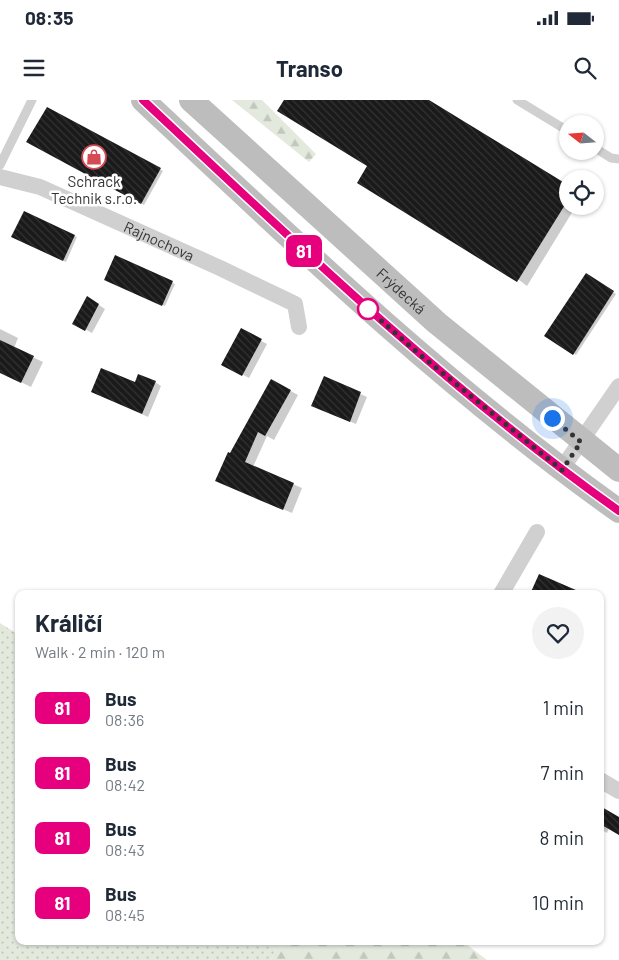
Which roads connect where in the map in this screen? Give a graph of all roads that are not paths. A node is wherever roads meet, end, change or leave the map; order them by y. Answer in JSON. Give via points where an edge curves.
{"nodes":[{"id":1,"x":32,"y":100,"type":"edge"},
{"id":2,"x":143,"y":100,"type":"edge"},
{"id":3,"x":191,"y":100,"type":"edge"},
{"id":4,"x":517,"y":100,"type":"edge"},
{"id":5,"x":559,"y":126,"type":"edge"},
{"id":6,"x":604,"y":154,"type":"edge"},
{"id":7,"x":619,"y":159,"type":"edge"},
{"id":8,"x":0,"y":165,"type":"edge"},
{"id":9,"x":0,"y":177,"type":"edge"},
{"id":10,"x":299,"y":327,"type":"dead end"},
{"id":11,"x":619,"y":386,"type":"edge"},
{"id":12,"x":581,"y":442,"type":"junction"},
{"id":13,"x":562,"y":470,"type":"junction"},
{"id":14,"x":619,"y":470,"type":"edge"},
{"id":15,"x":619,"y":511,"type":"edge"},
{"id":16,"x":537,"y":532,"type":"dead end"},
{"id":17,"x":503,"y":590,"type":"edge"},
{"id":18,"x":604,"y":782,"type":"edge"},
{"id":19,"x":619,"y":791,"type":"edge"}],
"edges":[{"from":1,"to":8,"type":"lane"},
{"from":2,"to":13,"type":"main road","via":[[418,353]]},
{"from":3,"to":12,"type":"main road","name":"Frýdecká","via":[[437,324]]},
{"from":4,"to":5,"type":"lane"},
{"from":6,"to":7,"type":"lane"},
{"from":9,"to":10,"type":"street","name":"Rajnochova","via":[[40,187],[295,304]]},
{"from":11,"to":12,"type":"street"},
{"from":12,"to":13,"type":"street"},
{"from":12,"to":14,"type":"main road","name":"Frýdecká"},
{"from":13,"to":15,"type":"main road"},
{"from":16,"to":17,"type":"street"},
{"from":18,"to":19,"type":"street"}]}
